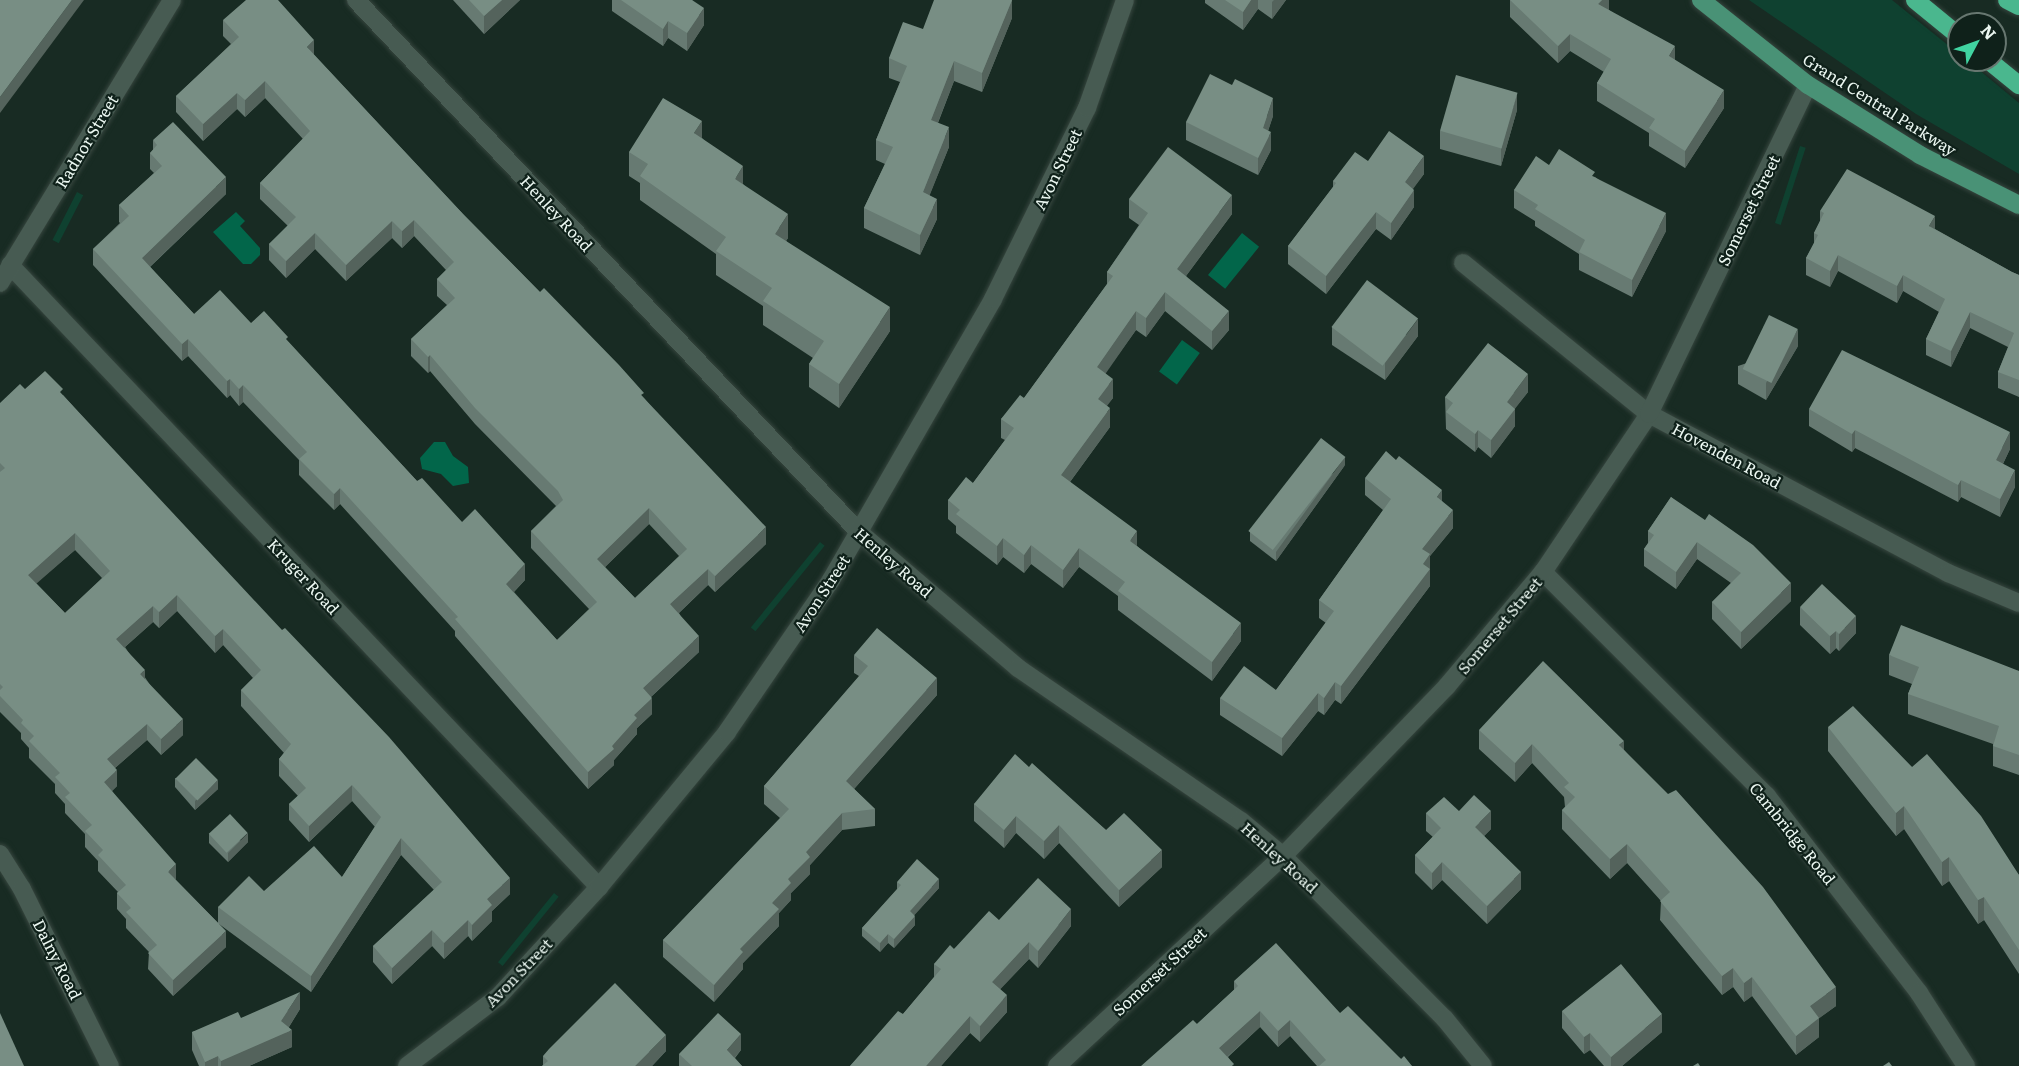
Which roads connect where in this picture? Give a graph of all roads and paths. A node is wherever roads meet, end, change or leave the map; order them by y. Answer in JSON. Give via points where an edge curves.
{"nodes":[{"id":1,"x":172,"y":0,"type":"edge"},
{"id":2,"x":356,"y":0,"type":"edge"},
{"id":3,"x":1125,"y":0,"type":"edge"},
{"id":4,"x":1701,"y":0,"type":"edge"},
{"id":5,"x":1915,"y":0,"type":"edge"},
{"id":6,"x":2007,"y":0,"type":"edge"},
{"id":7,"x":2019,"y":6,"type":"edge"},
{"id":8,"x":1947,"y":26,"type":"edge"},
{"id":9,"x":2003,"y":72,"type":"edge"},
{"id":10,"x":1808,"y":85,"type":"junction"},
{"id":11,"x":2019,"y":85,"type":"edge"},
{"id":12,"x":2019,"y":205,"type":"edge"},
{"id":13,"x":1463,"y":263,"type":"dead end"},
{"id":14,"x":10,"y":265,"type":"junction"},
{"id":15,"x":0,"y":283,"type":"edge"},
{"id":16,"x":1649,"y":414,"type":"junction"},
{"id":17,"x":860,"y":533,"type":"junction"},
{"id":18,"x":1543,"y":572,"type":"junction"},
{"id":19,"x":2019,"y":603,"type":"edge"},
{"id":20,"x":0,"y":854,"type":"edge"},
{"id":21,"x":1282,"y":856,"type":"junction"},
{"id":22,"x":599,"y":887,"type":"junction"},
{"id":23,"x":110,"y":1066,"type":"edge"},
{"id":24,"x":407,"y":1066,"type":"edge"},
{"id":25,"x":1057,"y":1066,"type":"edge"},
{"id":26,"x":1483,"y":1066,"type":"edge"},
{"id":27,"x":1966,"y":1066,"type":"edge"}],
"edges":[{"from":1,"to":14,"type":"street","name":"Radnor Street"},
{"from":2,"to":17,"type":"street","name":"Henley Road"},
{"from":3,"to":17,"type":"street","name":"Avon Street","via":[[1087,108],[999,289]]},
{"from":4,"to":10,"type":"main road","name":"Grand Central Parkway"},
{"from":5,"to":8,"type":"highway"},
{"from":6,"to":7,"type":"highway"},
{"from":9,"to":11,"type":"highway"},
{"from":10,"to":12,"type":"main road","name":"Grand Central Parkway","via":[[1920,155]]},
{"from":10,"to":16,"type":"street","name":"Somerset Street"},
{"from":13,"to":16,"type":"street","name":"Hovenden Road"},
{"from":14,"to":15,"type":"street","name":"Radnor Street"},
{"from":14,"to":22,"type":"street","name":"Kruger Road"},
{"from":16,"to":18,"type":"street","name":"Somerset Street"},
{"from":16,"to":19,"type":"street","name":"Hovenden Road","via":[[1948,573]]},
{"from":17,"to":21,"type":"street","name":"Henley Road","via":[[1018,668],[1241,821]]},
{"from":17,"to":22,"type":"street","name":"Avon Street","via":[[727,732]]},
{"from":18,"to":21,"type":"street","name":"Somerset Street","via":[[1447,686]]},
{"from":18,"to":27,"type":"street","name":"Cambridge Road","via":[[1767,796],[1919,993]]},
{"from":20,"to":23,"type":"street","name":"Dalny Road","via":[[22,889]]},
{"from":21,"to":25,"type":"street","name":"Somerset Street"},
{"from":21,"to":26,"type":"street","name":"Henley Road","via":[[1445,1019]]},
{"from":22,"to":24,"type":"street","name":"Avon Street","via":[[498,997]]}]}
